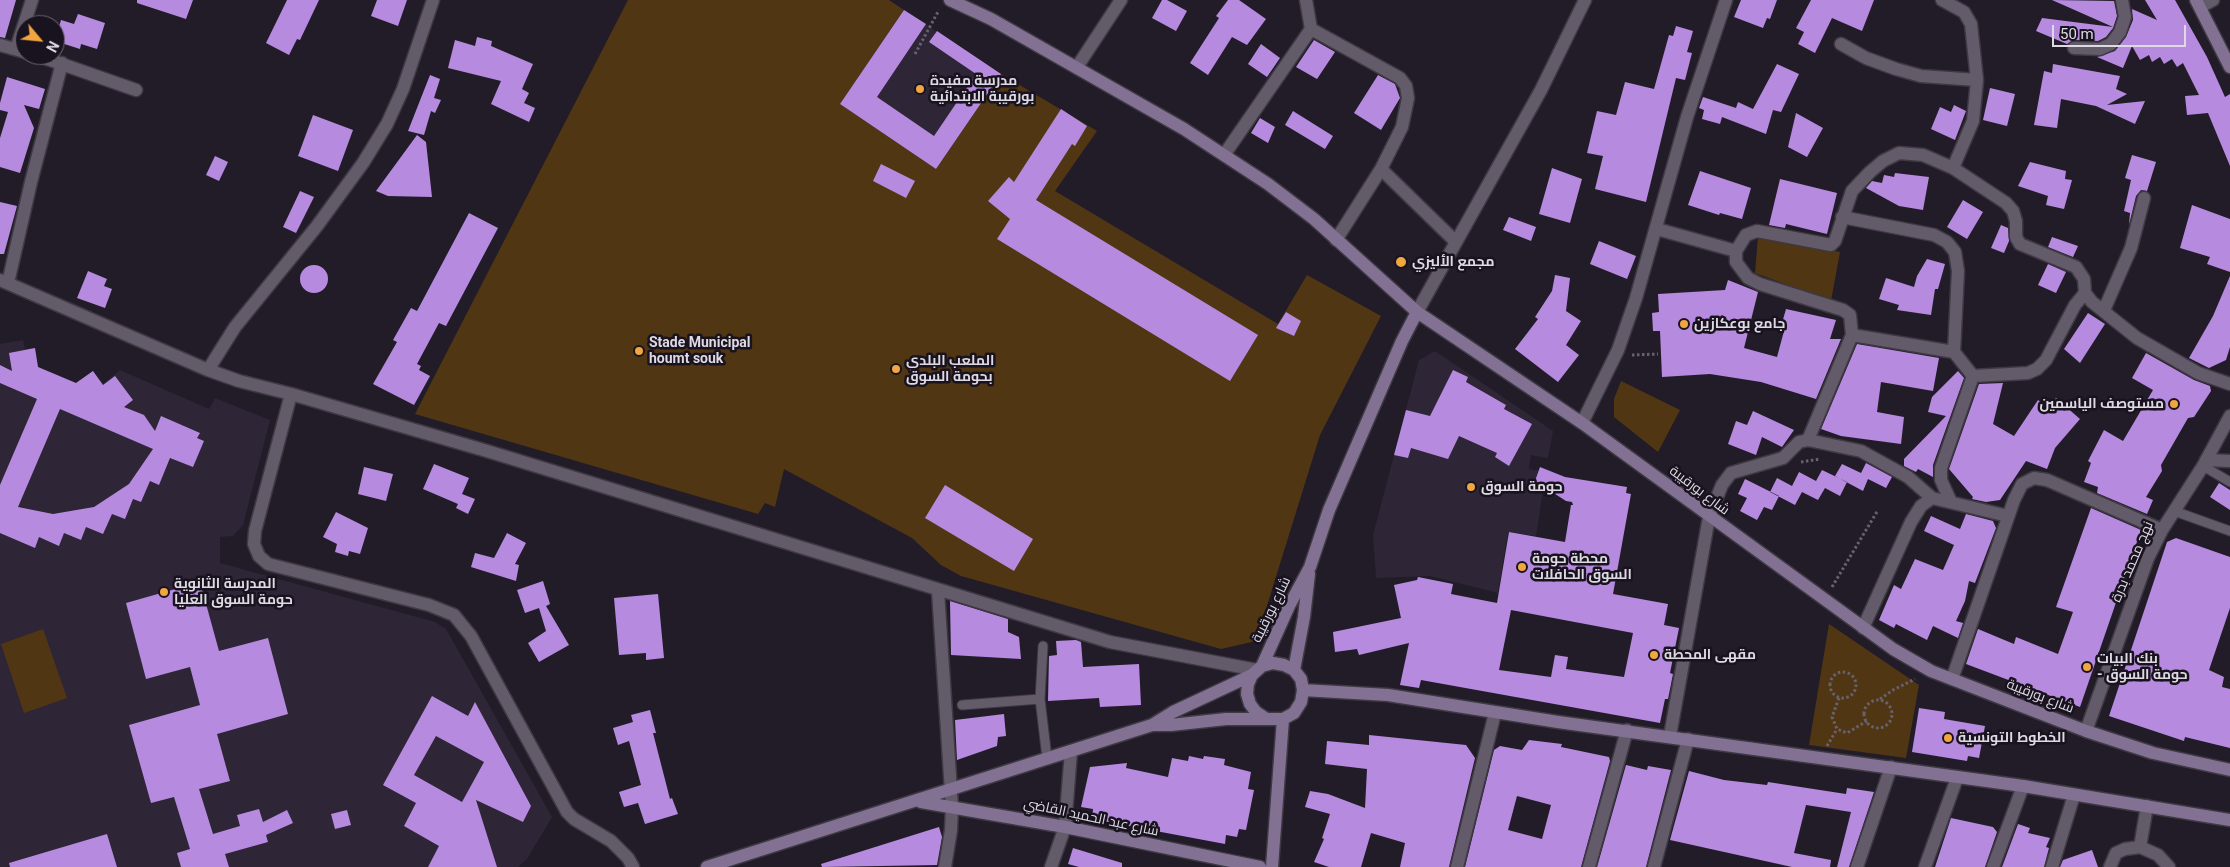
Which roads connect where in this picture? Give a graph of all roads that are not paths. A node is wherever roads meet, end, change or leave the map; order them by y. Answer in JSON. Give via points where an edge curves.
{"nodes":[{"id":1,"x":32,"y":0,"type":"edge"},
{"id":2,"x":432,"y":0,"type":"edge"},
{"id":3,"x":1121,"y":0,"type":"edge"},
{"id":4,"x":1306,"y":0,"type":"edge"},
{"id":5,"x":1585,"y":0,"type":"edge"},
{"id":6,"x":1726,"y":0,"type":"edge"},
{"id":7,"x":1942,"y":0,"type":"edge"},
{"id":8,"x":2122,"y":0,"type":"edge"},
{"id":9,"x":2213,"y":0,"type":"edge"},
{"id":10,"x":945,"y":4,"type":"edge"},
{"id":11,"x":2198,"y":4,"type":"edge"},
{"id":12,"x":28,"y":15,"type":"edge"},
{"id":13,"x":1311,"y":29,"type":"junction"},
{"id":14,"x":1841,"y":44,"type":"dead end"},
{"id":15,"x":0,"y":45,"type":"edge"},
{"id":16,"x":2074,"y":48,"type":"dead end"},
{"id":17,"x":15,"y":49,"type":"edge"},
{"id":18,"x":65,"y":64,"type":"edge"},
{"id":19,"x":61,"y":65,"type":"edge"},
{"id":20,"x":1077,"y":67,"type":"junction"},
{"id":21,"x":2230,"y":67,"type":"edge"},
{"id":22,"x":1977,"y":80,"type":"junction"},
{"id":23,"x":136,"y":90,"type":"dead end"},
{"id":24,"x":1224,"y":155,"type":"junction"},
{"id":25,"x":1953,"y":168,"type":"junction"},
{"id":26,"x":1381,"y":169,"type":"junction"},
{"id":27,"x":2144,"y":198,"type":"dead end"},
{"id":28,"x":1842,"y":217,"type":"junction"},
{"id":29,"x":1657,"y":229,"type":"junction"},
{"id":30,"x":1336,"y":240,"type":"junction"},
{"id":31,"x":1455,"y":242,"type":"junction"},
{"id":32,"x":1736,"y":250,"type":"junction"},
{"id":33,"x":4,"y":282,"type":"edge"},
{"id":34,"x":2085,"y":292,"type":"junction"},
{"id":35,"x":2104,"y":310,"type":"junction"},
{"id":36,"x":1417,"y":312,"type":"junction"},
{"id":37,"x":1852,"y":335,"type":"junction"},
{"id":38,"x":1954,"y":352,"type":"junction"},
{"id":39,"x":208,"y":370,"type":"junction"},
{"id":40,"x":1973,"y":376,"type":"junction"},
{"id":41,"x":2230,"y":384,"type":"edge"},
{"id":42,"x":291,"y":394,"type":"junction"},
{"id":43,"x":2230,"y":416,"type":"edge"},
{"id":44,"x":1582,"y":423,"type":"junction"},
{"id":45,"x":1808,"y":440,"type":"junction"},
{"id":46,"x":2230,"y":461,"type":"edge"},
{"id":47,"x":2205,"y":463,"type":"junction"},
{"id":48,"x":2230,"y":482,"type":"edge"},
{"id":49,"x":1932,"y":498,"type":"junction"},
{"id":50,"x":1951,"y":502,"type":"junction"},
{"id":51,"x":2174,"y":511,"type":"junction"},
{"id":52,"x":2008,"y":516,"type":"junction"},
{"id":53,"x":1708,"y":517,"type":"junction"},
{"id":54,"x":2162,"y":530,"type":"junction"},
{"id":55,"x":2230,"y":531,"type":"edge"},
{"id":56,"x":1310,"y":567,"type":"junction"},
{"id":57,"x":938,"y":590,"type":"junction"},
{"id":58,"x":1863,"y":628,"type":"junction"},
{"id":59,"x":1043,"y":646,"type":"dead end"},
{"id":60,"x":1257,"y":670,"type":"junction"},
{"id":61,"x":1294,"y":670,"type":"junction"},
{"id":62,"x":1952,"y":679,"type":"junction"},
{"id":63,"x":1303,"y":690,"type":"junction"},
{"id":64,"x":1040,"y":698,"type":"junction"},
{"id":65,"x":962,"y":705,"type":"dead end"},
{"id":66,"x":1495,"y":713,"type":"junction"},
{"id":67,"x":1265,"y":718,"type":"junction"},
{"id":68,"x":1283,"y":718,"type":"junction"},
{"id":69,"x":1152,"y":725,"type":"junction"},
{"id":70,"x":1627,"y":730,"type":"junction"},
{"id":71,"x":2086,"y":731,"type":"junction"},
{"id":72,"x":1670,"y":736,"type":"junction"},
{"id":73,"x":1688,"y":739,"type":"junction"},
{"id":74,"x":1071,"y":751,"type":"junction"},
{"id":75,"x":1047,"y":758,"type":"junction"},
{"id":76,"x":1891,"y":767,"type":"junction"},
{"id":77,"x":2230,"y":770,"type":"edge"},
{"id":78,"x":1957,"y":778,"type":"junction"},
{"id":79,"x":2023,"y":786,"type":"junction"},
{"id":80,"x":949,"y":791,"type":"junction"},
{"id":81,"x":2074,"y":795,"type":"junction"},
{"id":82,"x":916,"y":801,"type":"junction"},
{"id":83,"x":2147,"y":806,"type":"junction"},
{"id":84,"x":952,"y":807,"type":"junction"},
{"id":85,"x":2230,"y":820,"type":"edge"},
{"id":86,"x":1064,"y":827,"type":"junction"},
{"id":87,"x":2140,"y":846,"type":"junction"},
{"id":88,"x":633,"y":867,"type":"edge"},
{"id":89,"x":707,"y":867,"type":"edge"},
{"id":90,"x":945,"y":867,"type":"edge"},
{"id":91,"x":1051,"y":867,"type":"edge"},
{"id":92,"x":1260,"y":867,"type":"edge"},
{"id":93,"x":1272,"y":867,"type":"edge"},
{"id":94,"x":1457,"y":867,"type":"edge"},
{"id":95,"x":1589,"y":867,"type":"edge"},
{"id":96,"x":1654,"y":867,"type":"edge"},
{"id":97,"x":1857,"y":867,"type":"edge"},
{"id":98,"x":1925,"y":867,"type":"edge"},
{"id":99,"x":1993,"y":867,"type":"edge"},
{"id":100,"x":2052,"y":867,"type":"edge"},
{"id":101,"x":2110,"y":867,"type":"edge"},
{"id":102,"x":2169,"y":867,"type":"edge"}],
"edges":[{"from":1,"to":12,"type":"street"},
{"from":2,"to":39,"type":"street","via":[[387,124],[363,163],[235,327]]},
{"from":3,"to":20,"type":"street"},
{"from":4,"to":13,"type":"street"},
{"from":5,"to":31,"type":"street","via":[[1536,98]]},
{"from":6,"to":29,"type":"street","via":[[1687,117]]},
{"from":7,"to":22,"type":"street","via":[[1964,12],[1972,24]]},
{"from":8,"to":16,"type":"street","via":[[2125,18],[2111,44],[2100,49]]},
{"from":9,"to":11,"type":"street"},
{"from":10,"to":20,"type":"main road","via":[[991,19]]},
{"from":11,"to":21,"type":"main road"},
{"from":13,"to":24,"type":"street"},
{"from":13,"to":26,"type":"street","via":[[1400,78],[1406,86],[1408,98],[1402,127]]},
{"from":14,"to":22,"type":"street","via":[[1866,58],[1904,72]]},
{"from":15,"to":17,"type":"street"},
{"from":18,"to":23,"type":"street"},
{"from":19,"to":33,"type":"street"},
{"from":20,"to":24,"type":"main road"},
{"from":22,"to":25,"type":"street","via":[[1972,121]]},
{"from":24,"to":30,"type":"main road","via":[[1314,219]]},
{"from":25,"to":28,"type":"street","via":[[1923,155],[1899,153],[1877,167],[1852,191]]},
{"from":25,"to":34,"type":"street","via":[[2013,210],[2020,244],[2076,268],[2084,279]]},
{"from":26,"to":30,"type":"street"},
{"from":26,"to":31,"type":"street"},
{"from":27,"to":35,"type":"street","via":[[2131,248]]},
{"from":28,"to":32,"type":"street","via":[[1835,241],[1831,244],[1757,231],[1746,235]]},
{"from":28,"to":38,"type":"street","via":[[1934,235],[1947,242],[1955,252],[1958,271]]},
{"from":29,"to":32,"type":"street"},
{"from":29,"to":44,"type":"street","via":[[1618,350]]},
{"from":30,"to":36,"type":"main road"},
{"from":31,"to":36,"type":"street"},
{"from":32,"to":37,"type":"street","via":[[1740,270],[1754,281],[1843,310],[1850,316]]},
{"from":33,"to":39,"type":"street"},
{"from":34,"to":35,"type":"street"},
{"from":34,"to":40,"type":"street","via":[[2046,360],[2037,369],[2028,373]]},
{"from":35,"to":41,"type":"street","via":[[2137,338],[2198,373]]},
{"from":36,"to":44,"type":"main road","name":"شارع بورقيبة"},
{"from":36,"to":56,"type":"main road","name":"شارع بورقيبة","via":[[1329,510]]},
{"from":37,"to":38,"type":"street"},
{"from":37,"to":45,"type":"street"},
{"from":38,"to":40,"type":"street"},
{"from":39,"to":42,"type":"street"},
{"from":40,"to":50,"type":"street","via":[[1941,468],[1941,480]]},
{"from":42,"to":57,"type":"street"},
{"from":42,"to":88,"type":"street","via":[[255,531],[254,544],[259,556],[268,564],[436,607],[454,615],[471,636],[567,812],[611,841]]},
{"from":43,"to":47,"type":"street","name":"نهج محمد بدرة"},
{"from":44,"to":53,"type":"main road","name":"شارع بورقيبة"},
{"from":45,"to":49,"type":"street","via":[[1861,451],[1908,477]]},
{"from":45,"to":53,"type":"street","via":[[1799,442],[1783,458],[1731,473]]},
{"from":46,"to":47,"type":"street"},
{"from":47,"to":48,"type":"lane"},
{"from":47,"to":51,"type":"street","name":"نهج محمد بدرة"},
{"from":49,"to":50,"type":"street"},
{"from":49,"to":58,"type":"street","via":[[1921,506],[1911,522]]},
{"from":50,"to":52,"type":"street"},
{"from":51,"to":54,"type":"street","name":"نهج محمد بدرة"},
{"from":51,"to":55,"type":"lane"},
{"from":52,"to":54,"type":"street","via":[[2022,484],[2034,478],[2047,480]]},
{"from":52,"to":62,"type":"street"},
{"from":53,"to":58,"type":"main road","name":"شارع بورقيبة"},
{"from":53,"to":72,"type":"street"},
{"from":54,"to":71,"type":"street","name":"نهج محمد بدرة","via":[[2136,588]]},
{"from":56,"to":60,"type":"main road","name":"شارع بورقيبة"},
{"from":56,"to":61,"type":"main road","name":"شارع بورقيبة"},
{"from":57,"to":60,"type":"street","via":[[1110,642]]},
{"from":57,"to":80,"type":"street"},
{"from":58,"to":62,"type":"main road","name":"شارع بورقيبة","via":[[1893,649]]},
{"from":59,"to":64,"type":"lane"},
{"from":60,"to":61,"type":"main road","via":[[1273,663]]},
{"from":60,"to":67,"type":"main road","via":[[1248,684],[1249,699],[1256,712]]},
{"from":60,"to":69,"type":"main road"},
{"from":61,"to":63,"type":"main road"},
{"from":62,"to":71,"type":"main road","name":"شارع بورقيبة"},
{"from":63,"to":66,"type":"main road","via":[[1388,695]]},
{"from":63,"to":68,"type":"main road","via":[[1301,702],[1294,712]]},
{"from":64,"to":65,"type":"lane"},
{"from":64,"to":75,"type":"lane"},
{"from":66,"to":70,"type":"main road"},
{"from":66,"to":94,"type":"street"},
{"from":67,"to":68,"type":"main road"},
{"from":67,"to":69,"type":"main road"},
{"from":68,"to":93,"type":"main road"},
{"from":69,"to":74,"type":"main road"},
{"from":70,"to":72,"type":"main road"},
{"from":70,"to":95,"type":"street"},
{"from":71,"to":77,"type":"main road","name":"شارع بورقيبة","via":[[2153,753]]},
{"from":72,"to":73,"type":"main road"},
{"from":73,"to":76,"type":"main road"},
{"from":73,"to":96,"type":"street"},
{"from":74,"to":75,"type":"main road"},
{"from":74,"to":86,"type":"street"},
{"from":75,"to":80,"type":"main road"},
{"from":76,"to":78,"type":"main road"},
{"from":76,"to":97,"type":"street"},
{"from":78,"to":79,"type":"main road"},
{"from":78,"to":98,"type":"street"},
{"from":79,"to":81,"type":"main road"},
{"from":79,"to":99,"type":"street"},
{"from":80,"to":82,"type":"main road"},
{"from":80,"to":84,"type":"street"},
{"from":81,"to":83,"type":"main road"},
{"from":81,"to":100,"type":"street"},
{"from":82,"to":84,"type":"main road","name":"شارع عبد الحميد القاضي"},
{"from":82,"to":89,"type":"main road"},
{"from":83,"to":85,"type":"main road"},
{"from":83,"to":87,"type":"street"},
{"from":84,"to":86,"type":"main road","name":"شارع عبد الحميد القاضي"},
{"from":84,"to":90,"type":"street"},
{"from":86,"to":91,"type":"street"},
{"from":86,"to":92,"type":"main road","name":"شارع عبد الحميد القاضي"},
{"from":87,"to":101,"type":"street","via":[[2116,854]]},
{"from":87,"to":102,"type":"street","via":[[2158,855]]}]}
